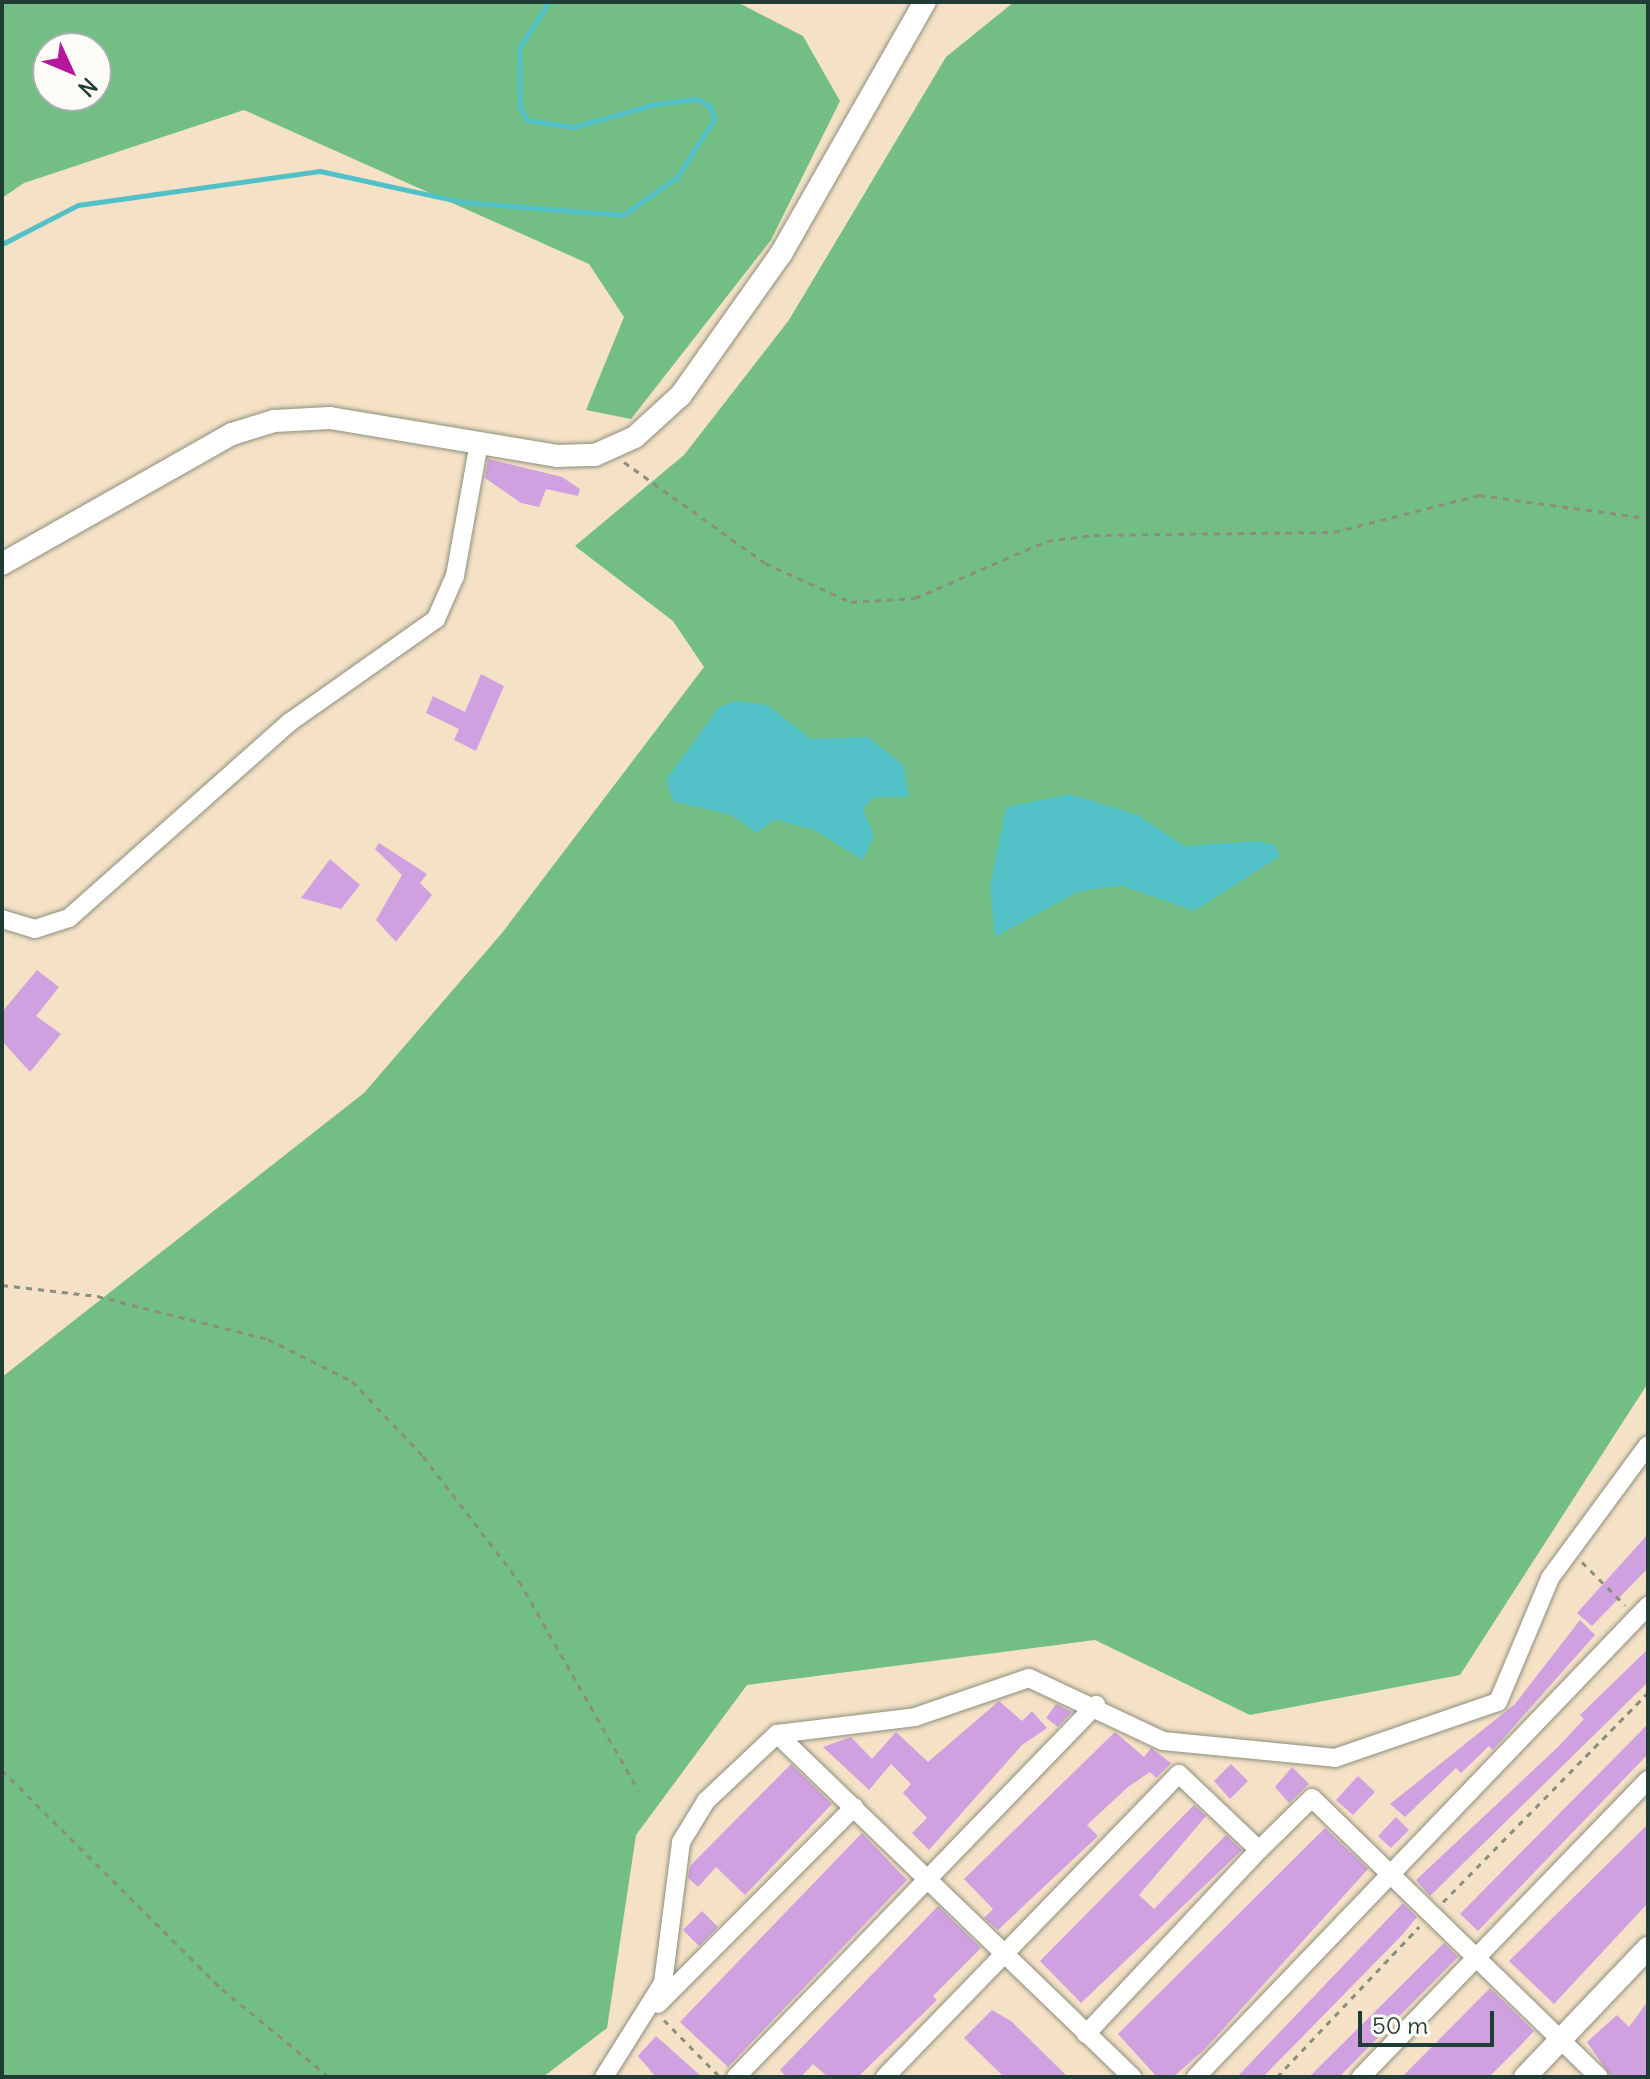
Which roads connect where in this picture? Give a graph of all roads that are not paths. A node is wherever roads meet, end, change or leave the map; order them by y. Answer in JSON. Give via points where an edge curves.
{"nodes":[{"id":1,"x":925,"y":2,"type":"edge"},
{"id":2,"x":479,"y":442,"type":"junction"},
{"id":3,"x":2,"y":564,"type":"edge"},
{"id":4,"x":2,"y":919,"type":"edge"},
{"id":5,"x":1648,"y":1445,"type":"edge"},
{"id":6,"x":1643,"y":1612,"type":"edge"},
{"id":7,"x":1096,"y":1705,"type":"junction"},
{"id":8,"x":777,"y":1734,"type":"junction"},
{"id":9,"x":1648,"y":1780,"type":"edge"},
{"id":10,"x":854,"y":1807,"type":"junction"},
{"id":11,"x":1259,"y":1850,"type":"junction"},
{"id":12,"x":1392,"y":1874,"type":"junction"},
{"id":13,"x":928,"y":1879,"type":"junction"},
{"id":14,"x":1648,"y":1948,"type":"edge"},
{"id":15,"x":1005,"y":1955,"type":"junction"},
{"id":16,"x":1477,"y":1958,"type":"junction"},
{"id":17,"x":650,"y":2013,"type":"junction"},
{"id":18,"x":1086,"y":2034,"type":"junction"},
{"id":19,"x":1561,"y":2040,"type":"junction"},
{"id":20,"x":604,"y":2077,"type":"edge"},
{"id":21,"x":736,"y":2077,"type":"edge"},
{"id":22,"x":885,"y":2077,"type":"edge"},
{"id":23,"x":1132,"y":2077,"type":"edge"},
{"id":24,"x":1196,"y":2077,"type":"edge"},
{"id":25,"x":1361,"y":2077,"type":"edge"},
{"id":26,"x":1525,"y":2077,"type":"edge"},
{"id":27,"x":1599,"y":2077,"type":"edge"}],
"edges":[{"from":1,"to":2,"type":"street","via":[[822,190],[716,349],[654,423],[609,449],[557,456]]},
{"from":2,"to":3,"type":"street","via":[[330,418],[274,421],[232,434]]},
{"from":2,"to":4,"type":"street","via":[[455,576],[436,619],[290,722],[69,918],[35,929]]},
{"from":5,"to":7,"type":"street","via":[[1550,1578],[1498,1702],[1335,1758],[1163,1741]]},
{"from":6,"to":12,"type":"street"},
{"from":7,"to":8,"type":"street","via":[[1029,1678],[915,1717]]},
{"from":7,"to":13,"type":"street"},
{"from":8,"to":10,"type":"street"},
{"from":8,"to":17,"type":"street","via":[[706,1801],[681,1842],[667,1968]]},
{"from":9,"to":16,"type":"street"},
{"from":10,"to":13,"type":"street"},
{"from":10,"to":17,"type":"street"},
{"from":11,"to":12,"type":"street","via":[[1312,1798]]},
{"from":11,"to":15,"type":"street","via":[[1179,1774]]},
{"from":11,"to":18,"type":"street"},
{"from":12,"to":16,"type":"street"},
{"from":12,"to":24,"type":"street"},
{"from":13,"to":15,"type":"street"},
{"from":13,"to":21,"type":"street"},
{"from":14,"to":19,"type":"street"},
{"from":15,"to":18,"type":"street"},
{"from":15,"to":22,"type":"street"},
{"from":16,"to":19,"type":"street"},
{"from":16,"to":25,"type":"street"},
{"from":17,"to":20,"type":"street"},
{"from":18,"to":23,"type":"street"},
{"from":19,"to":26,"type":"street"},
{"from":19,"to":27,"type":"street"}]}
